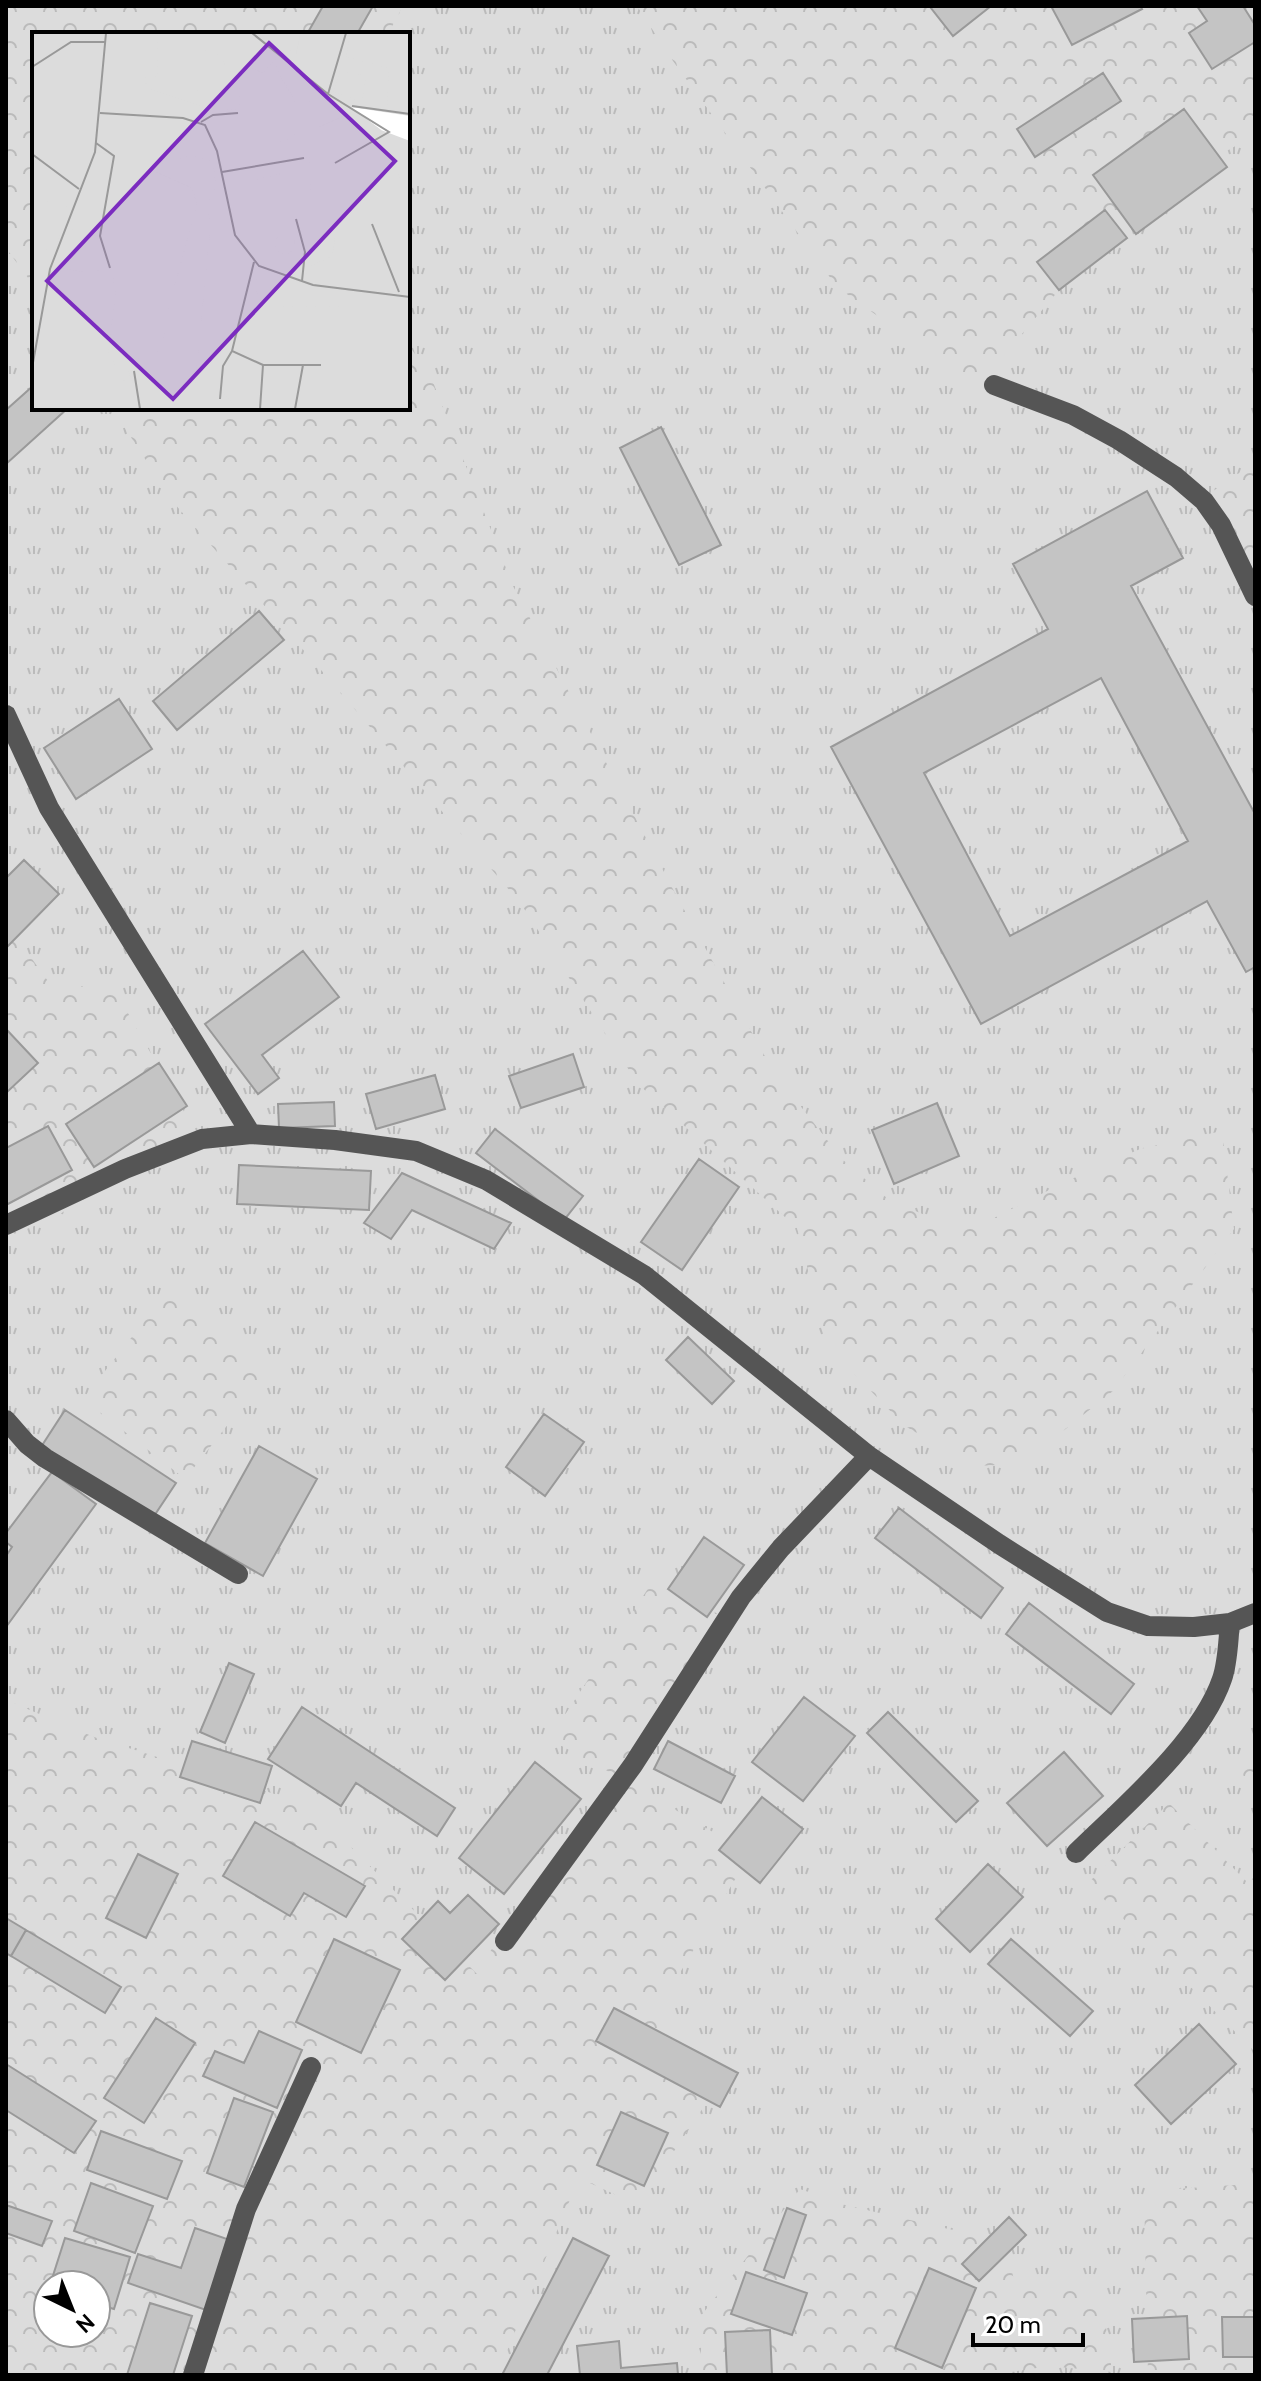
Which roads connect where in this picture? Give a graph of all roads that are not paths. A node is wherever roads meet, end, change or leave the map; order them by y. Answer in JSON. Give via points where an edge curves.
{"nodes":[{"id":1,"x":994,"y":385,"type":"dead end"},
{"id":2,"x":1255,"y":596,"type":"edge"},
{"id":3,"x":6,"y":715,"type":"edge"},
{"id":4,"x":251,"y":1134,"type":"junction"},
{"id":5,"x":6,"y":1225,"type":"edge"},
{"id":6,"x":6,"y":1420,"type":"edge"},
{"id":7,"x":869,"y":1456,"type":"junction"},
{"id":8,"x":238,"y":1574,"type":"dead end"},
{"id":9,"x":1255,"y":1613,"type":"edge"},
{"id":10,"x":1230,"y":1623,"type":"junction"},
{"id":11,"x":1076,"y":1853,"type":"dead end"},
{"id":12,"x":505,"y":1941,"type":"dead end"},
{"id":13,"x":311,"y":2067,"type":"dead end"},
{"id":14,"x":193,"y":2375,"type":"edge"}],
"edges":[{"from":1,"to":2,"type":"street","via":[[1086,421],[1176,477],[1204,501],[1221,525]]},
{"from":3,"to":4,"type":"street","via":[[49,808]]},
{"from":4,"to":5,"type":"street","via":[[202,1139]]},
{"from":4,"to":7,"type":"street","via":[[416,1151],[486,1180],[644,1275]]},
{"from":6,"to":8,"type":"street","via":[[45,1458]]},
{"from":7,"to":10,"type":"street","via":[[1107,1612],[1148,1626]]},
{"from":7,"to":12,"type":"street","via":[[741,1597],[633,1765]]},
{"from":9,"to":10,"type":"street"},
{"from":10,"to":11,"type":"street","via":[[1223,1676],[1204,1715],[1151,1779]]},
{"from":13,"to":14,"type":"street","via":[[246,2209]]}]}
